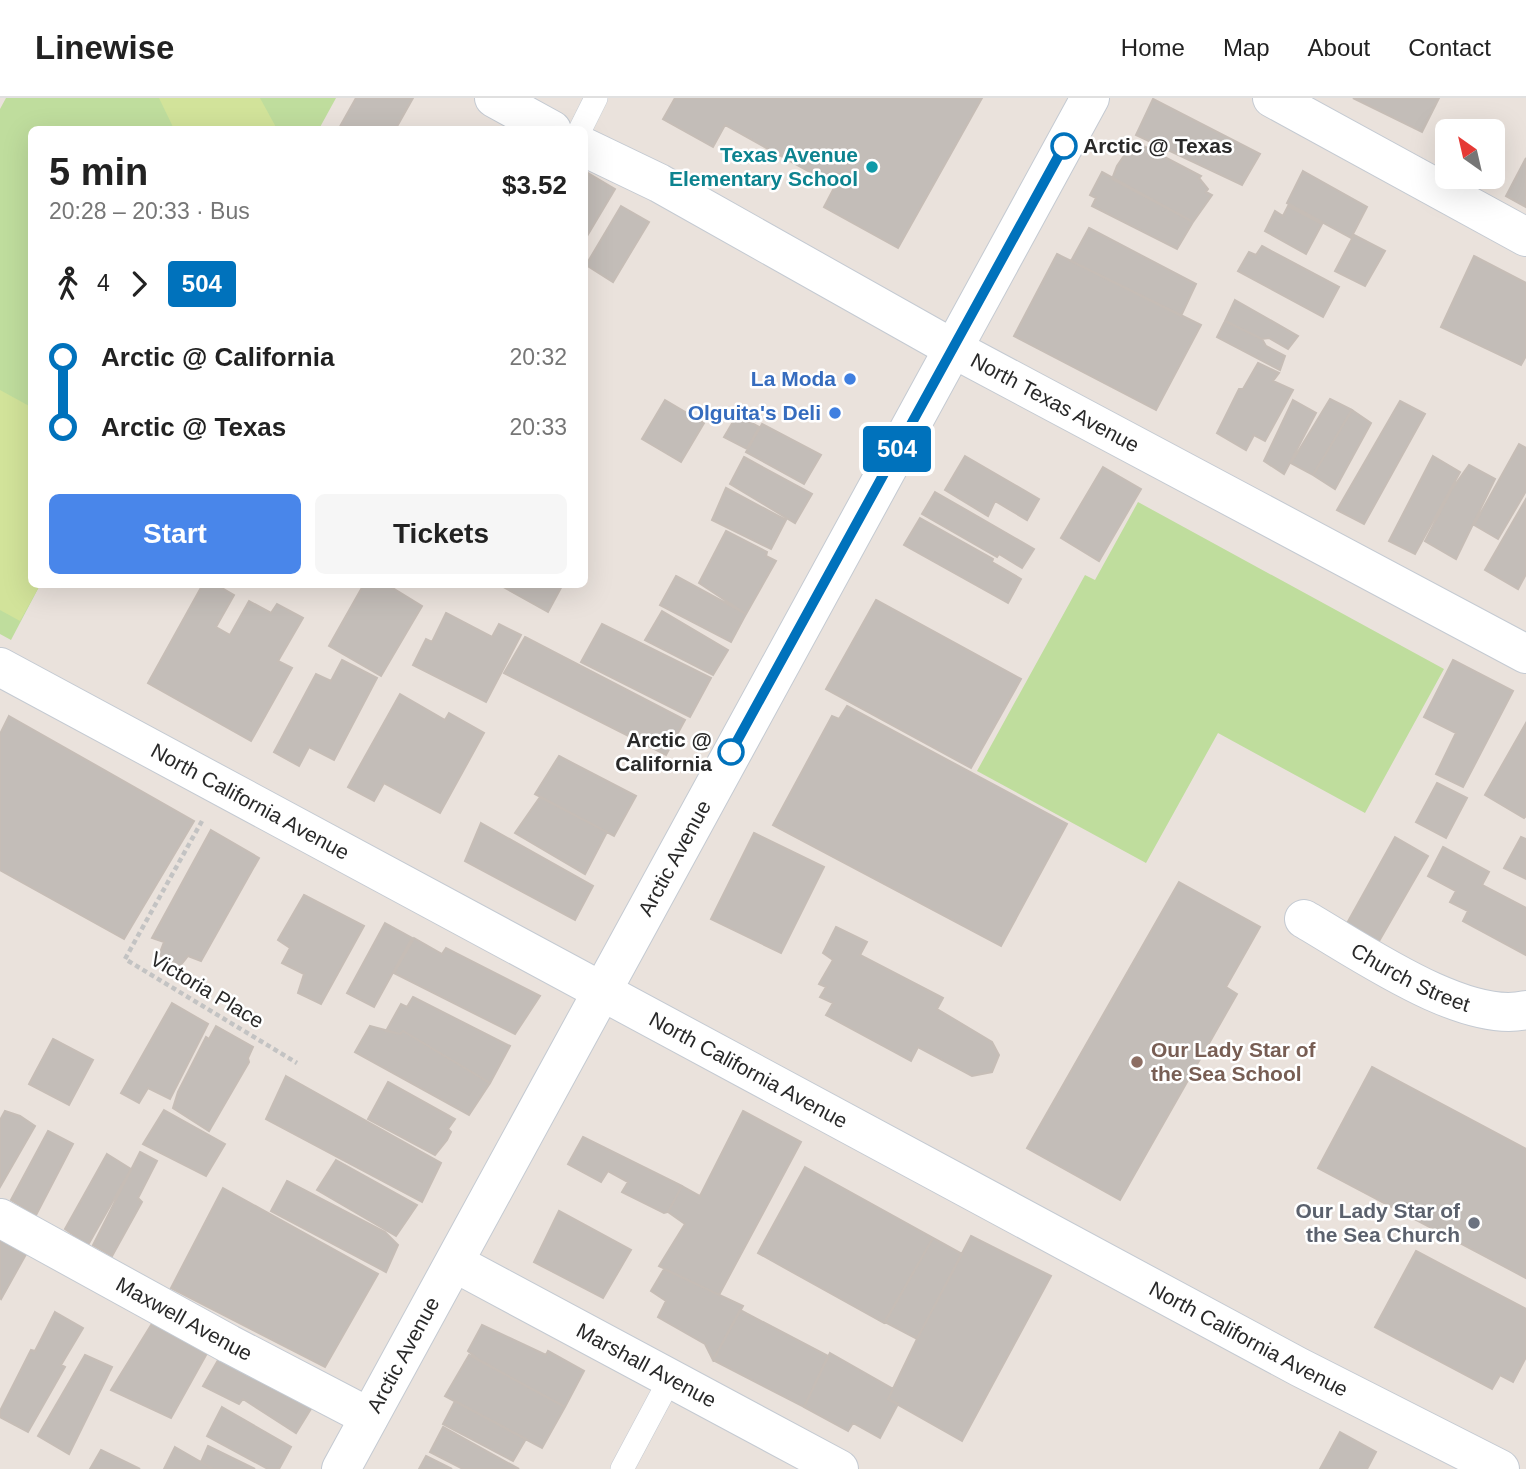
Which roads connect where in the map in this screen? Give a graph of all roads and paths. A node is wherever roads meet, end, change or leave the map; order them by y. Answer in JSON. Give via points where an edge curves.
{"nodes":[{"id":1,"x":494,"y":98,"type":"edge"},
{"id":2,"x":596,"y":98,"type":"edge"},
{"id":3,"x":1090,"y":98,"type":"edge"},
{"id":4,"x":1272,"y":98,"type":"edge"},
{"id":5,"x":545,"y":126,"type":"edge"},
{"id":6,"x":582,"y":126,"type":"edge"},
{"id":7,"x":588,"y":149,"type":"edge"},
{"id":8,"x":1526,"y":237,"type":"edge"},
{"id":9,"x":953,"y":348,"type":"junction"},
{"id":10,"x":1526,"y":654,"type":"edge"},
{"id":11,"x":0,"y":667,"type":"edge"},
{"id":12,"x":221,"y":787,"type":"junction"},
{"id":13,"x":1304,"y":919,"type":"dead end"},
{"id":14,"x":601,"y":990,"type":"junction"},
{"id":15,"x":1526,"y":1010,"type":"edge"},
{"id":16,"x":297,"y":1063,"type":"dead end"},
{"id":17,"x":0,"y":1218,"type":"edge"},
{"id":18,"x":455,"y":1263,"type":"junction"},
{"id":19,"x":670,"y":1379,"type":"junction"},
{"id":20,"x":369,"y":1417,"type":"junction"},
{"id":21,"x":341,"y":1469,"type":"edge"},
{"id":22,"x":622,"y":1469,"type":"edge"},
{"id":23,"x":839,"y":1469,"type":"edge"},
{"id":24,"x":1500,"y":1469,"type":"edge"}],
"edges":[{"from":1,"to":5,"type":"street"},
{"from":2,"to":6,"type":"lane"},
{"from":3,"to":9,"type":"street","name":"Arctic Avenue"},
{"from":4,"to":8,"type":"street"},
{"from":7,"to":9,"type":"street","name":"North Texas Avenue","via":[[659,183]]},
{"from":9,"to":10,"type":"street","name":"North Texas Avenue"},
{"from":9,"to":14,"type":"street","name":"Arctic Avenue"},
{"from":11,"to":12,"type":"street","name":"North California Avenue"},
{"from":12,"to":14,"type":"street","name":"North California Avenue"},
{"from":12,"to":16,"type":"path","name":"Victoria Place","via":[[125,959]]},
{"from":13,"to":15,"type":"street","name":"Church Street","via":[[1407,979],[1462,1004],[1496,1012]]},
{"from":14,"to":18,"type":"street","name":"Arctic Avenue"},
{"from":14,"to":24,"type":"street","name":"North California Avenue","via":[[1287,1360]]},
{"from":17,"to":20,"type":"street","name":"Maxwell Avenue"},
{"from":18,"to":19,"type":"street","name":"Marshall Avenue"},
{"from":18,"to":20,"type":"street","name":"Arctic Avenue"},
{"from":19,"to":22,"type":"lane"},
{"from":19,"to":23,"type":"street","name":"Marshall Avenue"},
{"from":20,"to":21,"type":"street","name":"Arctic Avenue"}]}
